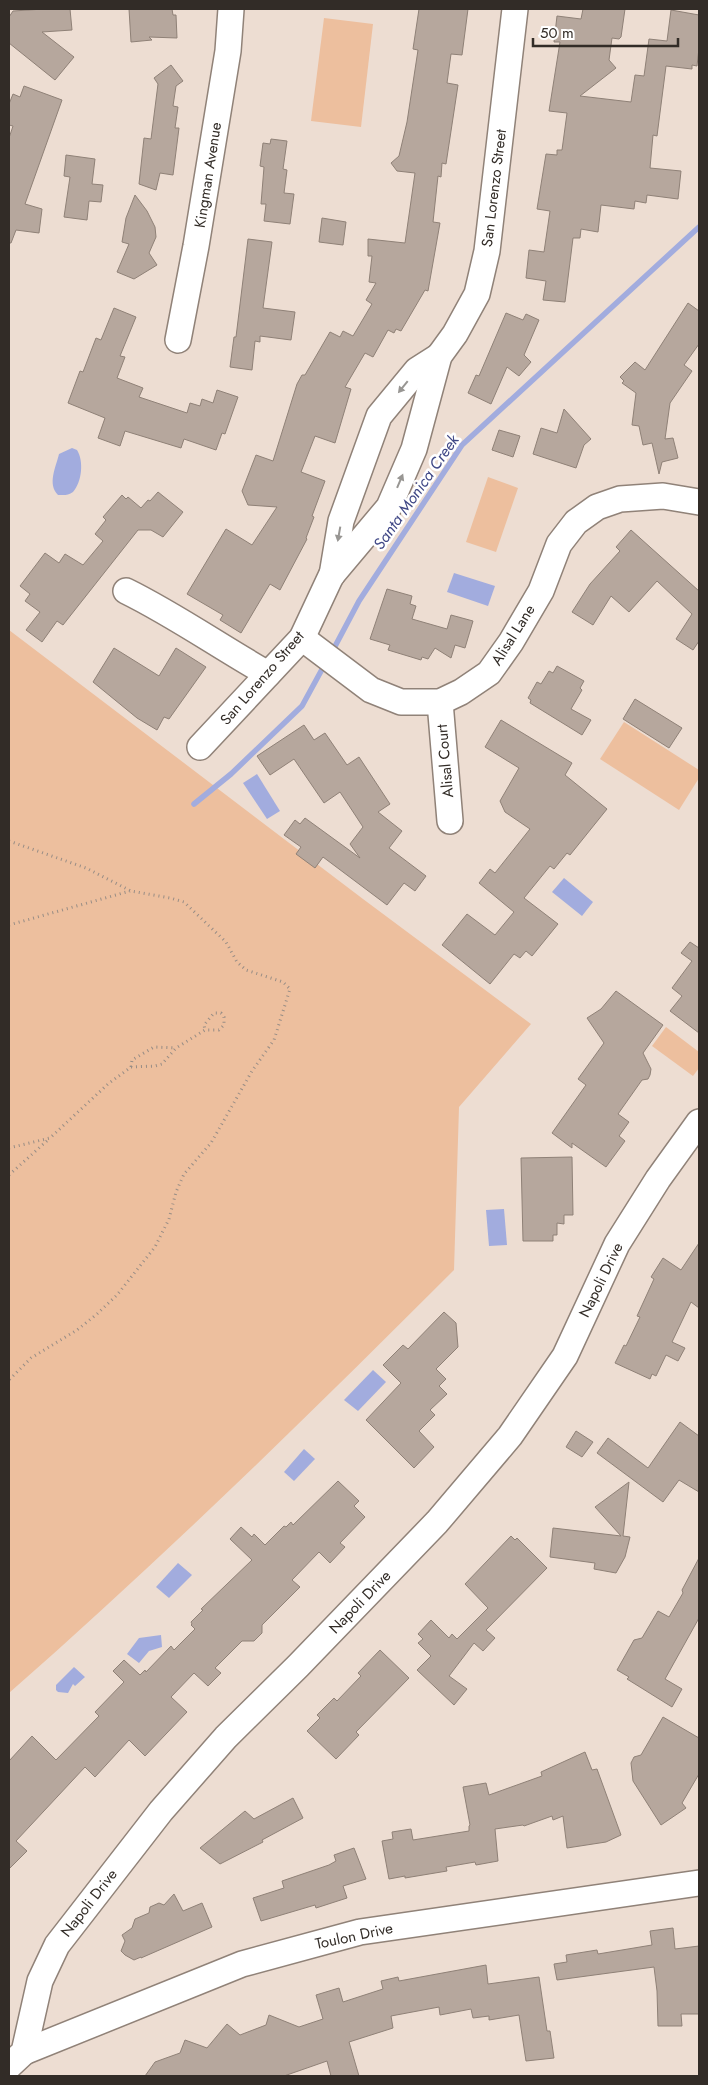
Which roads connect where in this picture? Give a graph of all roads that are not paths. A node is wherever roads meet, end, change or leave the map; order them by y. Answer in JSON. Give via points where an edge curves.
{"nodes":[{"id":1,"x":231,"y":9,"type":"edge"},
{"id":2,"x":515,"y":9,"type":"edge"},
{"id":3,"x":178,"y":340,"type":"dead end"},
{"id":4,"x":439,"y":356,"type":"junction"},
{"id":5,"x":699,"y":502,"type":"edge"},
{"id":6,"x":331,"y":576,"type":"junction"},
{"id":7,"x":126,"y":591,"type":"dead end"},
{"id":8,"x":302,"y":638,"type":"junction"},
{"id":9,"x":268,"y":674,"type":"junction"},
{"id":10,"x":440,"y":702,"type":"junction"},
{"id":11,"x":200,"y":748,"type":"dead end"},
{"id":12,"x":450,"y":820,"type":"dead end"},
{"id":13,"x":699,"y":1122,"type":"edge"},
{"id":14,"x":699,"y":1883,"type":"edge"},
{"id":15,"x":16,"y":2059,"type":"edge"}],
"edges":[{"from":1,"to":3,"type":"street","name":"Kingman Avenue","via":[[228,51]]},
{"from":2,"to":4,"type":"street","name":"San Lorenzo Street","via":[[487,251],[476,294]]},
{"from":6,"to":4,"type":"street","name":"San Lorenzo Street","one_way":true,"via":[[390,506],[414,449]]},
{"from":4,"to":6,"type":"street","name":"San Lorenzo Street","one_way":true,"via":[[417,370],[379,416],[341,521]]},
{"from":5,"to":10,"type":"street","name":"Alisal Lane","via":[[663,496],[620,499],[597,506],[576,522],[559,544],[541,591],[489,673]]},
{"from":6,"to":8,"type":"street","name":"San Lorenzo Street"},
{"from":7,"to":9,"type":"street","via":[[162,609]]},
{"from":8,"to":9,"type":"street","name":"San Lorenzo Street"},
{"from":8,"to":10,"type":"street","name":"Alisal Lane","via":[[371,690],[401,702]]},
{"from":9,"to":11,"type":"street","name":"San Lorenzo Street"},
{"from":10,"to":12,"type":"street","name":"Alisal Court"},
{"from":13,"to":15,"type":"street","name":"Napoli Drive","via":[[617,1244],[565,1356],[510,1436],[437,1522],[226,1737],[161,1811],[57,1945],[40,1981]]},
{"from":14,"to":15,"type":"street","name":"Toulon Drive","via":[[360,1932],[242,1964]]}]}
